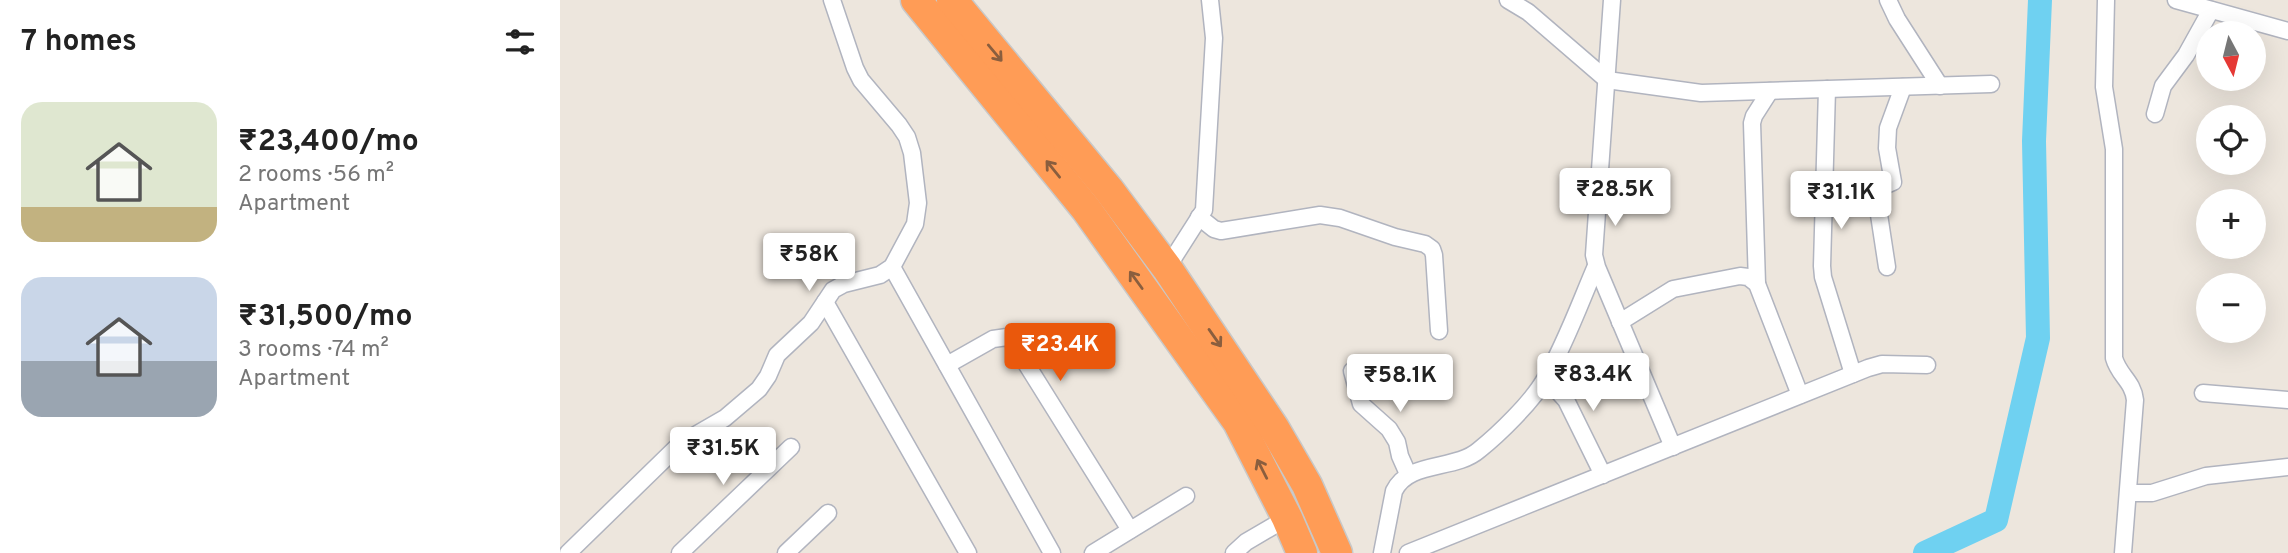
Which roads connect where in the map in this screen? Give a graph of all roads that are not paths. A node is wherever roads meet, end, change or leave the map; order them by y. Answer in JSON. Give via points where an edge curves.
{"nodes":[{"id":1,"x":832,"y":0,"type":"edge"},
{"id":2,"x":916,"y":0,"type":"edge"},
{"id":3,"x":952,"y":0,"type":"edge"},
{"id":4,"x":1209,"y":0,"type":"edge"},
{"id":5,"x":1539,"y":0,"type":"edge"},
{"id":6,"x":1612,"y":0,"type":"edge"},
{"id":7,"x":1888,"y":0,"type":"edge"},
{"id":8,"x":2106,"y":0,"type":"edge"},
{"id":9,"x":2176,"y":0,"type":"edge"},
{"id":10,"x":1515,"y":4,"type":"edge"},
{"id":11,"x":2211,"y":10,"type":"junction"},
{"id":12,"x":2288,"y":31,"type":"edge"},
{"id":13,"x":1607,"y":80,"type":"junction"},
{"id":14,"x":1991,"y":84,"type":"dead end"},
{"id":15,"x":1940,"y":86,"type":"junction"},
{"id":16,"x":1903,"y":87,"type":"junction"},
{"id":17,"x":1827,"y":89,"type":"junction"},
{"id":18,"x":1770,"y":91,"type":"junction"},
{"id":19,"x":2155,"y":114,"type":"dead end"},
{"id":20,"x":1199,"y":217,"type":"junction"},
{"id":21,"x":1596,"y":266,"type":"junction"},
{"id":22,"x":892,"y":267,"type":"junction"},
{"id":23,"x":1887,"y":267,"type":"dead end"},
{"id":24,"x":1167,"y":268,"type":"junction"},
{"id":25,"x":1757,"y":284,"type":"junction"},
{"id":26,"x":825,"y":302,"type":"junction"},
{"id":27,"x":1620,"y":322,"type":"junction"},
{"id":28,"x":1439,"y":331,"type":"dead end"},
{"id":29,"x":947,"y":365,"type":"junction"},
{"id":30,"x":1927,"y":365,"type":"dead end"},
{"id":31,"x":1352,"y":370,"type":"dead end"},
{"id":32,"x":1853,"y":374,"type":"junction"},
{"id":33,"x":1546,"y":378,"type":"junction"},
{"id":34,"x":2203,"y":393,"type":"dead end"},
{"id":35,"x":1800,"y":396,"type":"junction"},
{"id":36,"x":2288,"y":401,"type":"edge"},
{"id":37,"x":791,"y":447,"type":"dead end"},
{"id":38,"x":1673,"y":447,"type":"junction"},
{"id":39,"x":2288,"y":467,"type":"edge"},
{"id":40,"x":1408,"y":474,"type":"junction"},
{"id":41,"x":1603,"y":475,"type":"junction"},
{"id":42,"x":2129,"y":493,"type":"junction"},
{"id":43,"x":1186,"y":496,"type":"dead end"},
{"id":44,"x":828,"y":513,"type":"dead end"},
{"id":45,"x":1287,"y":518,"type":"junction"},
{"id":46,"x":1130,"y":530,"type":"junction"},
{"id":47,"x":568,"y":553,"type":"edge"},
{"id":48,"x":680,"y":553,"type":"edge"},
{"id":49,"x":786,"y":553,"type":"edge"},
{"id":50,"x":968,"y":553,"type":"edge"},
{"id":51,"x":1052,"y":553,"type":"edge"},
{"id":52,"x":1093,"y":553,"type":"edge"},
{"id":53,"x":1234,"y":553,"type":"edge"},
{"id":54,"x":1302,"y":553,"type":"edge"},
{"id":55,"x":1336,"y":553,"type":"edge"},
{"id":56,"x":1382,"y":553,"type":"edge"},
{"id":57,"x":1408,"y":553,"type":"edge"},
{"id":58,"x":2123,"y":553,"type":"edge"}],
"edges":[{"from":1,"to":22,"type":"street","via":[[861,80],[899,125],[912,153],[918,214]]},
{"from":45,"to":2,"type":"highway","one_way":true,"via":[[1238,422],[1091,216]]},
{"from":3,"to":24,"type":"highway","one_way":true,"via":[[1109,190]]},
{"from":4,"to":20,"type":"street","via":[[1214,38],[1206,200]]},
{"from":5,"to":10,"type":"street"},
{"from":6,"to":13,"type":"street"},
{"from":7,"to":15,"type":"street"},
{"from":8,"to":42,"type":"street","via":[[2104,87],[2114,149],[2114,358],[2117,370],[2134,390]]},
{"from":9,"to":11,"type":"street"},
{"from":10,"to":13,"type":"street"},
{"from":11,"to":12,"type":"street"},
{"from":11,"to":19,"type":"street","via":[[2163,86]]},
{"from":13,"to":18,"type":"street","via":[[1702,93]]},
{"from":13,"to":21,"type":"street"},
{"from":14,"to":15,"type":"street"},
{"from":15,"to":16,"type":"street"},
{"from":16,"to":17,"type":"street"},
{"from":16,"to":23,"type":"street","via":[[1888,128],[1893,182],[1879,188],[1876,195]]},
{"from":17,"to":18,"type":"street"},
{"from":17,"to":32,"type":"street","via":[[1822,266]]},
{"from":18,"to":25,"type":"street","via":[[1752,123]]},
{"from":20,"to":24,"type":"street"},
{"from":20,"to":28,"type":"street","via":[[1214,229],[1231,231],[1320,215],[1425,244],[1434,255]]},
{"from":21,"to":27,"type":"street"},
{"from":21,"to":33,"type":"street"},
{"from":22,"to":26,"type":"street","via":[[880,275],[838,286]]},
{"from":22,"to":29,"type":"street"},
{"from":24,"to":55,"type":"highway","one_way":true,"via":[[1274,428],[1307,485]]},
{"from":25,"to":27,"type":"street","via":[[1740,276],[1681,286]]},
{"from":25,"to":35,"type":"street"},
{"from":26,"to":47,"type":"street","via":[[811,323],[777,355],[759,389],[725,418],[680,444]]},
{"from":26,"to":50,"type":"street"},
{"from":27,"to":38,"type":"street"},
{"from":29,"to":46,"type":"street","via":[[993,339],[1012,341]]},
{"from":29,"to":51,"type":"street"},
{"from":30,"to":32,"type":"street","via":[[1882,364]]},
{"from":31,"to":40,"type":"street","via":[[1361,404],[1389,429]]},
{"from":32,"to":35,"type":"street"},
{"from":33,"to":40,"type":"street","via":[[1478,452]]},
{"from":33,"to":41,"type":"street","via":[[1566,400]]},
{"from":34,"to":36,"type":"street"},
{"from":35,"to":38,"type":"street"},
{"from":37,"to":48,"type":"street"},
{"from":38,"to":41,"type":"street"},
{"from":39,"to":42,"type":"street","via":[[2206,476],[2152,493]]},
{"from":40,"to":56,"type":"street","via":[[1394,491]]},
{"from":41,"to":57,"type":"street"},
{"from":42,"to":58,"type":"street"},
{"from":43,"to":46,"type":"street"},
{"from":44,"to":49,"type":"street"},
{"from":45,"to":53,"type":"street"},
{"from":45,"to":54,"type":"highway"},
{"from":46,"to":52,"type":"street"}]}
